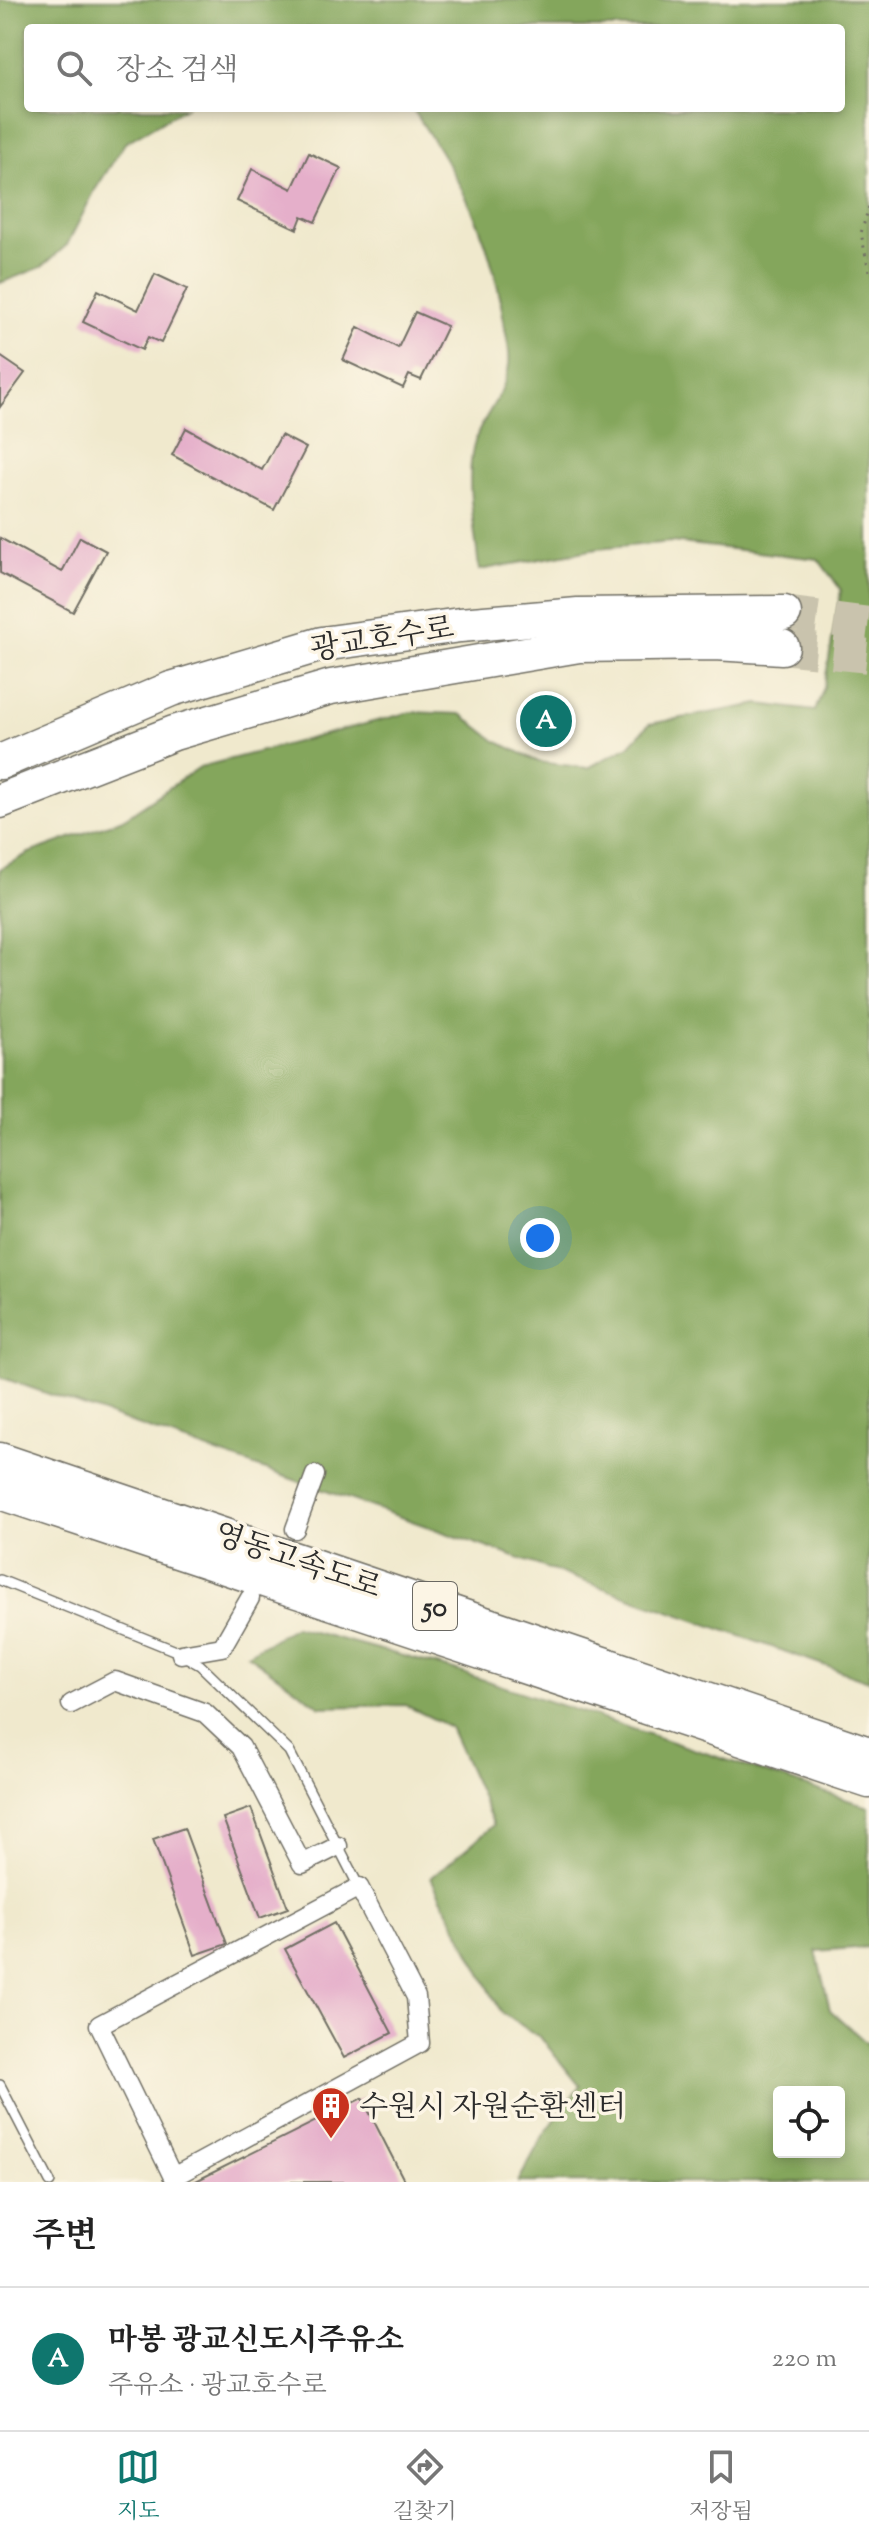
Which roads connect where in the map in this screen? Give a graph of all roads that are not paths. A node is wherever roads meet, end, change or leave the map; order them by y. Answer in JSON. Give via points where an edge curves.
{"nodes":[{"id":1,"x":784,"y":613,"type":"tunnel mouth"},
{"id":2,"x":782,"y":647,"type":"tunnel mouth"},
{"id":3,"x":0,"y":762,"type":"edge"},
{"id":4,"x":0,"y":801,"type":"edge"},
{"id":5,"x":0,"y":1460,"type":"edge"},
{"id":6,"x":315,"y":1475,"type":"dead end"},
{"id":7,"x":0,"y":1492,"type":"edge"},
{"id":8,"x":295,"y":1529,"type":"dead end"},
{"id":9,"x":0,"y":1580,"type":"edge"},
{"id":10,"x":250,"y":1598,"type":"dead end"},
{"id":11,"x":181,"y":1654,"type":"junction"},
{"id":12,"x":71,"y":1704,"type":"dead end"},
{"id":13,"x":869,"y":1754,"type":"edge"},
{"id":14,"x":869,"y":1781,"type":"edge"},
{"id":15,"x":338,"y":1846,"type":"junction"},
{"id":16,"x":359,"y":1887,"type":"junction"},
{"id":17,"x":0,"y":2085,"type":"edge"},
{"id":18,"x":50,"y":2182,"type":"edge"}],
"edges":[{"from":1,"to":3,"type":"highway","name":"광교호수로","via":[[578,615],[322,644],[171,689]]},
{"from":2,"to":4,"type":"highway","name":"광교호수로","via":[[579,645],[331,687],[174,733]]},
{"from":5,"to":13,"type":"highway","name":"영동고속도로","number":"50"},
{"from":6,"to":8,"type":"street"},
{"from":7,"to":14,"type":"highway","name":"영동고속도로","number":"50"},
{"from":9,"to":11,"type":"lane"},
{"from":10,"to":11,"type":"street","via":[[222,1647]]},
{"from":11,"to":15,"type":"lane","via":[[232,1694],[289,1751]]},
{"from":12,"to":15,"type":"street","via":[[115,1681],[205,1713],[241,1747],[302,1864]]},
{"from":15,"to":16,"type":"lane"},
{"from":16,"to":16,"type":"street","via":[[99,2025],[173,2177],[420,2043],[416,1997]]},
{"from":17,"to":18,"type":"lane"}]}
